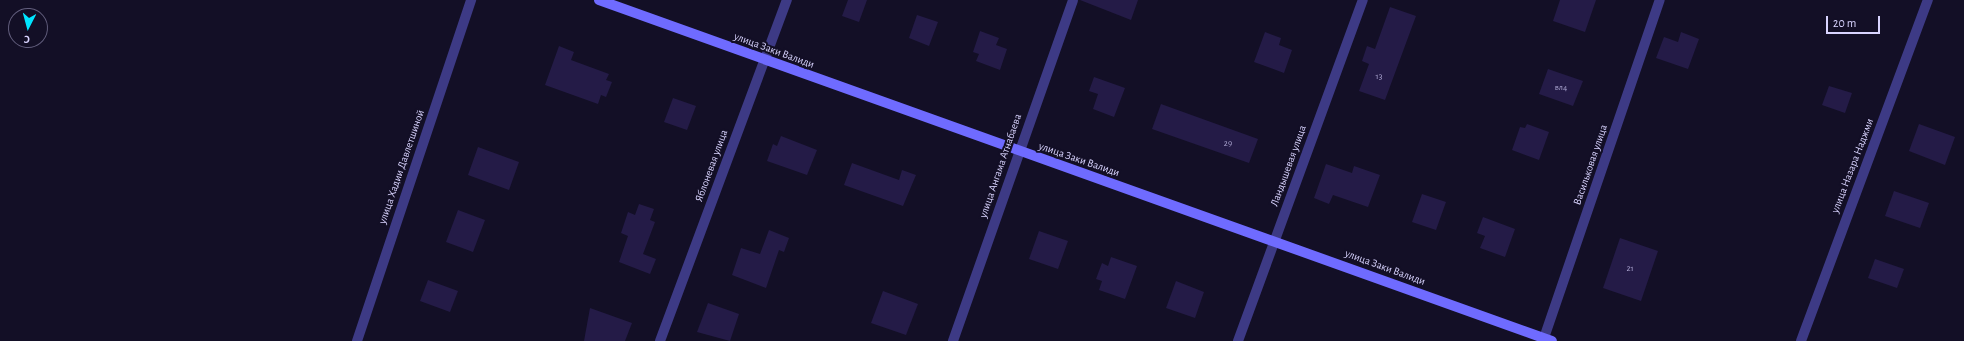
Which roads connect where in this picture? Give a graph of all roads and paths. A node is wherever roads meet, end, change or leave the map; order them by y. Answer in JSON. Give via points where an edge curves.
{"nodes":[{"id":1,"x":471,"y":0,"type":"edge"},
{"id":2,"x":600,"y":0,"type":"edge"},
{"id":3,"x":787,"y":0,"type":"edge"},
{"id":4,"x":1073,"y":0,"type":"edge"},
{"id":5,"x":1363,"y":0,"type":"edge"},
{"id":6,"x":1660,"y":0,"type":"edge"},
{"id":7,"x":1928,"y":0,"type":"edge"},
{"id":8,"x":765,"y":60,"type":"junction"},
{"id":9,"x":1019,"y":152,"type":"junction"},
{"id":10,"x":1274,"y":240,"type":"junction"},
{"id":11,"x":1548,"y":340,"type":"edge"},
{"id":12,"x":357,"y":341,"type":"edge"},
{"id":13,"x":660,"y":341,"type":"edge"},
{"id":14,"x":953,"y":341,"type":"edge"},
{"id":15,"x":1238,"y":341,"type":"edge"},
{"id":16,"x":1801,"y":341,"type":"edge"}],
"edges":[{"from":1,"to":12,"type":"street","name":"улица Хадии Давлетшиной"},
{"from":2,"to":8,"type":"street","name":"улица Заки Валиди"},
{"from":3,"to":8,"type":"street","name":"Яблоневая улица"},
{"from":4,"to":9,"type":"street","name":"улица Ангама Атнабаева"},
{"from":5,"to":10,"type":"street","name":"Ландышевая улица"},
{"from":6,"to":11,"type":"street","name":"Васильковая улица"},
{"from":7,"to":16,"type":"street","name":"улица Назара Наджми"},
{"from":8,"to":9,"type":"street","name":"улица Заки Валиди"},
{"from":8,"to":13,"type":"street","name":"Яблоневая улица"},
{"from":9,"to":10,"type":"street","name":"улица Заки Валиди"},
{"from":9,"to":14,"type":"street","name":"улица Ангама Атнабаева"},
{"from":10,"to":11,"type":"street","name":"улица Заки Валиди"},
{"from":10,"to":15,"type":"street","name":"Ландышевая улица"}]}
